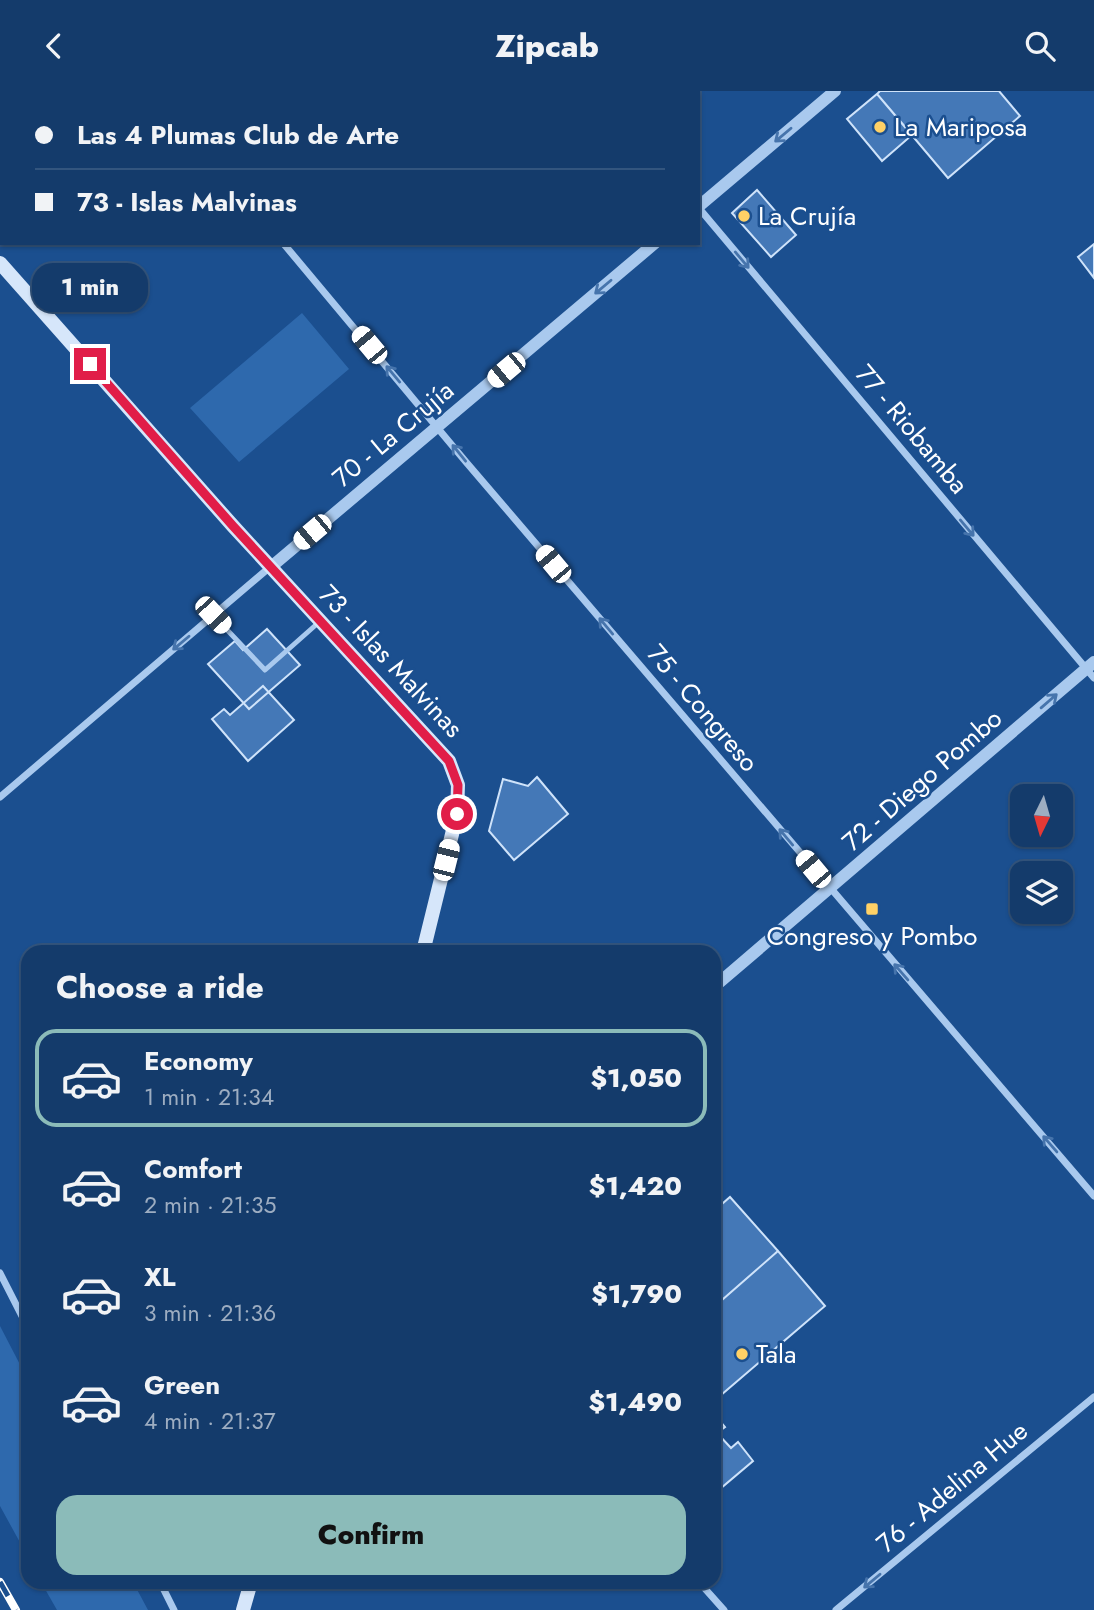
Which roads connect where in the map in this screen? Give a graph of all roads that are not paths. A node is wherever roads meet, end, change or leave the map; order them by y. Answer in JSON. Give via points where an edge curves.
{"nodes":[{"id":1,"x":835,"y":91,"type":"edge"},
{"id":2,"x":700,"y":205,"type":"edge"},
{"id":3,"x":700,"y":209,"type":"edge"},
{"id":4,"x":285,"y":245,"type":"edge"},
{"id":5,"x":653,"y":245,"type":"edge"},
{"id":6,"x":0,"y":263,"type":"edge"},
{"id":7,"x":437,"y":427,"type":"junction"},
{"id":8,"x":271,"y":567,"type":"junction"},
{"id":9,"x":213,"y":615,"type":"junction"},
{"id":10,"x":321,"y":621,"type":"junction"},
{"id":11,"x":1091,"y":670,"type":"edge"},
{"id":12,"x":0,"y":797,"type":"edge"},
{"id":13,"x":830,"y":889,"type":"junction"},
{"id":14,"x":425,"y":945,"type":"edge"},
{"id":15,"x":721,"y":981,"type":"edge"},
{"id":16,"x":1094,"y":1196,"type":"edge"},
{"id":17,"x":0,"y":1273,"type":"edge"},
{"id":18,"x":21,"y":1314,"type":"edge"},
{"id":19,"x":1094,"y":1397,"type":"edge"},
{"id":20,"x":164,"y":1589,"type":"edge"},
{"id":21,"x":249,"y":1589,"type":"edge"},
{"id":22,"x":705,"y":1589,"type":"edge"},
{"id":23,"x":174,"y":1610,"type":"edge"},
{"id":24,"x":243,"y":1610,"type":"edge"},
{"id":25,"x":724,"y":1610,"type":"edge"},
{"id":26,"x":836,"y":1610,"type":"edge"}],
"edges":[{"from":1,"to":2,"type":"street","one_way":true},
{"from":3,"to":11,"type":"street","name":"77 - Riobamba","one_way":true},
{"from":7,"to":4,"type":"street","name":"75 - Congreso","one_way":true},
{"from":5,"to":7,"type":"street","name":"70 - La Crujía","one_way":true},
{"from":6,"to":8,"type":"main road","name":"73 - Islas Malvinas"},
{"from":7,"to":8,"type":"street","name":"70 - La Crujía"},
{"from":13,"to":7,"type":"street","name":"75 - Congreso","one_way":true},
{"from":8,"to":9,"type":"street","name":"70 - La Crujía"},
{"from":8,"to":10,"type":"main road","name":"73 - Islas Malvinas"},
{"from":9,"to":10,"type":"lane","via":[[265,670]]},
{"from":9,"to":12,"type":"street","name":"70 - La Crujía","one_way":true},
{"from":10,"to":14,"type":"main road","name":"73 - Islas Malvinas","via":[[449,761],[458,785],[457,814]]},
{"from":13,"to":11,"type":"street","name":"72 - Diego Pombo","one_way":true},
{"from":13,"to":15,"type":"street","name":"72 - Diego Pombo"},
{"from":16,"to":13,"type":"street","name":"75 - Congreso","one_way":true},
{"from":17,"to":18,"type":"street"},
{"from":19,"to":26,"type":"street","name":"76 - Adelina Hue","one_way":true},
{"from":20,"to":23,"type":"street"},
{"from":21,"to":24,"type":"main road"},
{"from":22,"to":25,"type":"street"}]}
